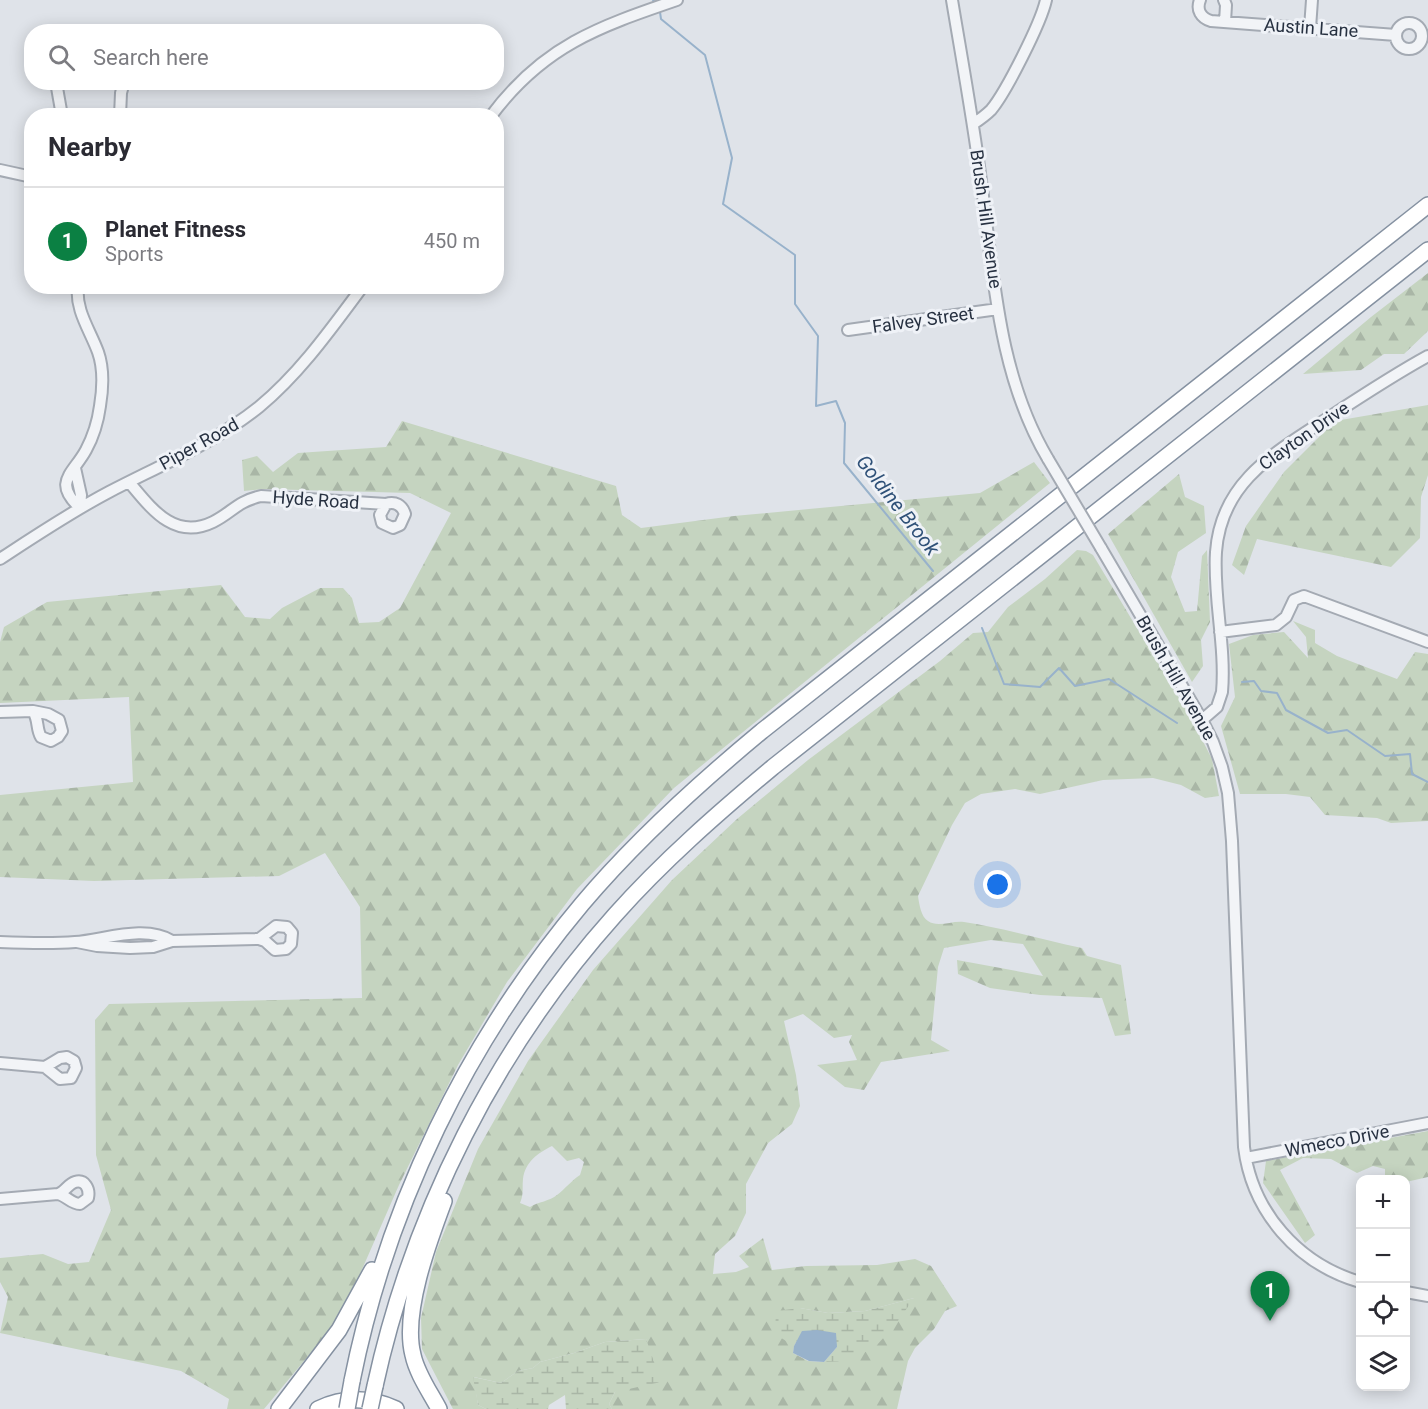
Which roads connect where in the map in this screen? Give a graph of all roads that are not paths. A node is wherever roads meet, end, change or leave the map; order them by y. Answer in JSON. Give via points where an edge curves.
{"nodes":[{"id":1,"x":677,"y":0,"type":"edge"},
{"id":2,"x":952,"y":0,"type":"edge"},
{"id":3,"x":1046,"y":0,"type":"edge"},
{"id":4,"x":1200,"y":0,"type":"edge"},
{"id":5,"x":1224,"y":0,"type":"edge"},
{"id":6,"x":1312,"y":0,"type":"edge"},
{"id":7,"x":1226,"y":22,"type":"junction"},
{"id":8,"x":1310,"y":28,"type":"junction"},
{"id":9,"x":1396,"y":35,"type":"dead end"},
{"id":10,"x":57,"y":90,"type":"edge"},
{"id":11,"x":122,"y":90,"type":"edge"},
{"id":12,"x":61,"y":108,"type":"edge"},
{"id":13,"x":120,"y":108,"type":"edge"},
{"id":14,"x":496,"y":108,"type":"edge"},
{"id":15,"x":972,"y":124,"type":"junction"},
{"id":16,"x":0,"y":170,"type":"edge"},
{"id":17,"x":24,"y":175,"type":"edge"},
{"id":18,"x":1428,"y":206,"type":"edge"},
{"id":19,"x":1428,"y":250,"type":"edge"},
{"id":20,"x":78,"y":294,"type":"edge"},
{"id":21,"x":357,"y":294,"type":"edge"},
{"id":22,"x":998,"y":309,"type":"junction"},
{"id":23,"x":848,"y":330,"type":"dead end"},
{"id":24,"x":1428,"y":356,"type":"edge"},
{"id":25,"x":129,"y":482,"type":"junction"},
{"id":26,"x":386,"y":504,"type":"dead end"},
{"id":27,"x":80,"y":508,"type":"junction"},
{"id":28,"x":0,"y":559,"type":"edge"},
{"id":29,"x":1220,"y":632,"type":"junction"},
{"id":30,"x":1428,"y":642,"type":"edge"},
{"id":31,"x":33,"y":711,"type":"dead end"},
{"id":32,"x":0,"y":712,"type":"edge"},
{"id":33,"x":1202,"y":720,"type":"junction"},
{"id":34,"x":130,"y":934,"type":"junction"},
{"id":35,"x":260,"y":939,"type":"dead end"},
{"id":36,"x":172,"y":940,"type":"junction"},
{"id":37,"x":0,"y":942,"type":"edge"},
{"id":38,"x":77,"y":942,"type":"junction"},
{"id":39,"x":130,"y":948,"type":"junction"},
{"id":40,"x":0,"y":1063,"type":"edge"},
{"id":41,"x":45,"y":1067,"type":"dead end"},
{"id":42,"x":474,"y":1117,"type":"junction"},
{"id":43,"x":1428,"y":1123,"type":"edge"},
{"id":44,"x":1246,"y":1158,"type":"junction"},
{"id":45,"x":411,"y":1186,"type":"junction"},
{"id":46,"x":58,"y":1194,"type":"dead end"},
{"id":47,"x":0,"y":1199,"type":"edge"},
{"id":48,"x":1356,"y":1280,"type":"edge"},
{"id":49,"x":1410,"y":1293,"type":"edge"},
{"id":50,"x":1428,"y":1296,"type":"edge"},
{"id":51,"x":279,"y":1409,"type":"edge"},
{"id":52,"x":318,"y":1409,"type":"edge"},
{"id":53,"x":347,"y":1409,"type":"edge"},
{"id":54,"x":370,"y":1409,"type":"edge"},
{"id":55,"x":396,"y":1409,"type":"edge"},
{"id":56,"x":439,"y":1409,"type":"edge"}],
"edges":[{"from":1,"to":14,"type":"street","via":[[611,23],[560,49],[526,75]]},
{"from":2,"to":15,"type":"street","name":"Brush Hill Avenue"},
{"from":3,"to":15,"type":"street","name":"Brush Hill Avenue","via":[[998,101]]},
{"from":4,"to":7,"type":"street","name":"Austin Lane","via":[[1199,11],[1204,18]]},
{"from":5,"to":7,"type":"street"},
{"from":6,"to":8,"type":"street"},
{"from":7,"to":8,"type":"street","name":"Austin Lane"},
{"from":8,"to":9,"type":"street","name":"Austin Lane"},
{"from":10,"to":12,"type":"street"},
{"from":11,"to":13,"type":"street"},
{"from":15,"to":22,"type":"street","name":"Brush Hill Avenue"},
{"from":16,"to":17,"type":"street"},
{"from":18,"to":45,"type":"highway","via":[[784,714],[658,822],[583,903],[516,992],[458,1086]]},
{"from":19,"to":42,"type":"highway","via":[[838,715],[691,838],[627,903],[562,980],[515,1047]]},
{"from":20,"to":27,"type":"street","via":[[79,306],[98,354],[102,384],[92,436],[68,476],[69,497]]},
{"from":21,"to":25,"type":"street","name":"Piper Road","via":[[308,359],[260,406],[219,434]]},
{"from":22,"to":23,"type":"street","name":"Falvey Street"},
{"from":22,"to":33,"type":"street","name":"Brush Hill Avenue","bridge":true,"via":[[1009,366],[1029,425]]},
{"from":24,"to":29,"type":"street","name":"Clayton Drive","via":[[1286,444],[1242,484],[1224,514],[1218,537]]},
{"from":25,"to":26,"type":"street","name":"Hyde Road","via":[[158,515],[186,528],[214,522],[242,501],[261,496]]},
{"from":25,"to":27,"type":"street","name":"Piper Road"},
{"from":27,"to":28,"type":"street","name":"Piper Road"},
{"from":29,"to":30,"type":"street","via":[[1276,625],[1286,617],[1294,600],[1304,596]]},
{"from":29,"to":33,"type":"street","name":"Clayton Drive","via":[[1221,696],[1215,710]]},
{"from":31,"to":32,"type":"street"},
{"from":33,"to":44,"type":"street","name":"Brush Hill Avenue","via":[[1220,760],[1230,806]]},
{"from":34,"to":36,"type":"street"},
{"from":34,"to":38,"type":"street"},
{"from":34,"to":39,"type":"street"},
{"from":35,"to":36,"type":"street"},
{"from":36,"to":39,"type":"street"},
{"from":37,"to":38,"type":"street"},
{"from":38,"to":39,"type":"street"},
{"from":40,"to":41,"type":"street"},
{"from":42,"to":54,"type":"highway","bridge":true,"via":[[418,1242],[392,1320]]},
{"from":42,"to":56,"type":"highway","via":[[428,1250],[410,1324],[414,1360]]},
{"from":43,"to":44,"type":"street","name":"Wmeco Drive"},
{"from":44,"to":48,"type":"street","name":"Brush Hill Avenue","via":[[1259,1198],[1289,1241],[1323,1267]]},
{"from":45,"to":51,"type":"highway","via":[[352,1310]]},
{"from":45,"to":53,"type":"highway","bridge":true,"via":[[374,1292]]},
{"from":46,"to":47,"type":"street"},
{"from":49,"to":50,"type":"street"},
{"from":52,"to":55,"type":"highway","via":[[339,1401],[361,1400]]}]}
